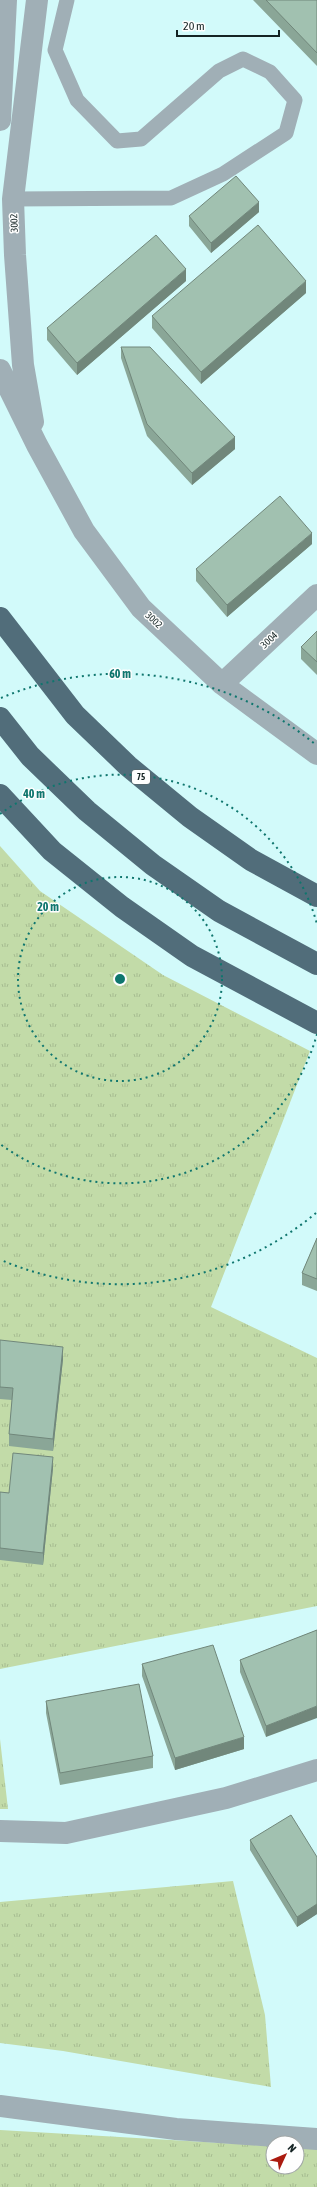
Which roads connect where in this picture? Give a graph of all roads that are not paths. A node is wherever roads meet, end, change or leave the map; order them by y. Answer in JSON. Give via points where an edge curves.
{"nodes":[{"id":1,"x":6,"y":0,"type":"edge"},
{"id":2,"x":37,"y":0,"type":"edge"},
{"id":3,"x":67,"y":0,"type":"edge"},
{"id":4,"x":0,"y":120,"type":"edge"},
{"id":5,"x":13,"y":199,"type":"junction"},
{"id":6,"x":0,"y":370,"type":"edge"},
{"id":7,"x":37,"y":445,"type":"junction"},
{"id":8,"x":317,"y":595,"type":"edge"},
{"id":9,"x":0,"y":618,"type":"edge"},
{"id":10,"x":222,"y":684,"type":"junction"},
{"id":11,"x":0,"y":718,"type":"edge"},
{"id":12,"x":317,"y":754,"type":"edge"},
{"id":13,"x":0,"y":795,"type":"edge"},
{"id":14,"x":317,"y":896,"type":"edge"},
{"id":15,"x":317,"y":964,"type":"edge"},
{"id":16,"x":317,"y":1023,"type":"edge"},
{"id":17,"x":317,"y":1770,"type":"edge"},
{"id":18,"x":0,"y":1832,"type":"edge"},
{"id":19,"x":0,"y":2106,"type":"edge"},
{"id":20,"x":317,"y":2139,"type":"edge"}],
"edges":[{"from":1,"to":4,"type":"street"},
{"from":2,"to":5,"type":"street","name":"3002"},
{"from":3,"to":5,"type":"lane","via":[[55,50],[77,100],[117,141],[141,139],[219,71],[243,59],[270,72],[295,100],[286,133],[223,174],[171,198]]},
{"from":5,"to":7,"type":"street","name":"3002","via":[[24,365]]},
{"from":6,"to":7,"type":"street","name":"3002"},
{"from":7,"to":10,"type":"street","name":"3002","via":[[84,531],[141,608]]},
{"from":8,"to":10,"type":"street","name":"3004"},
{"from":9,"to":14,"type":"highway","number":"75","via":[[75,715],[128,766],[190,817],[251,860]]},
{"from":10,"to":12,"type":"street","name":"3002"},
{"from":11,"to":15,"type":"highway","via":[[30,756],[87,811],[153,865],[219,911]]},
{"from":13,"to":16,"type":"highway","via":[[52,850],[122,907],[192,956]]},
{"from":17,"to":18,"type":"street","via":[[226,1798],[66,1833]]},
{"from":19,"to":20,"type":"street","via":[[176,2130]]}]}
